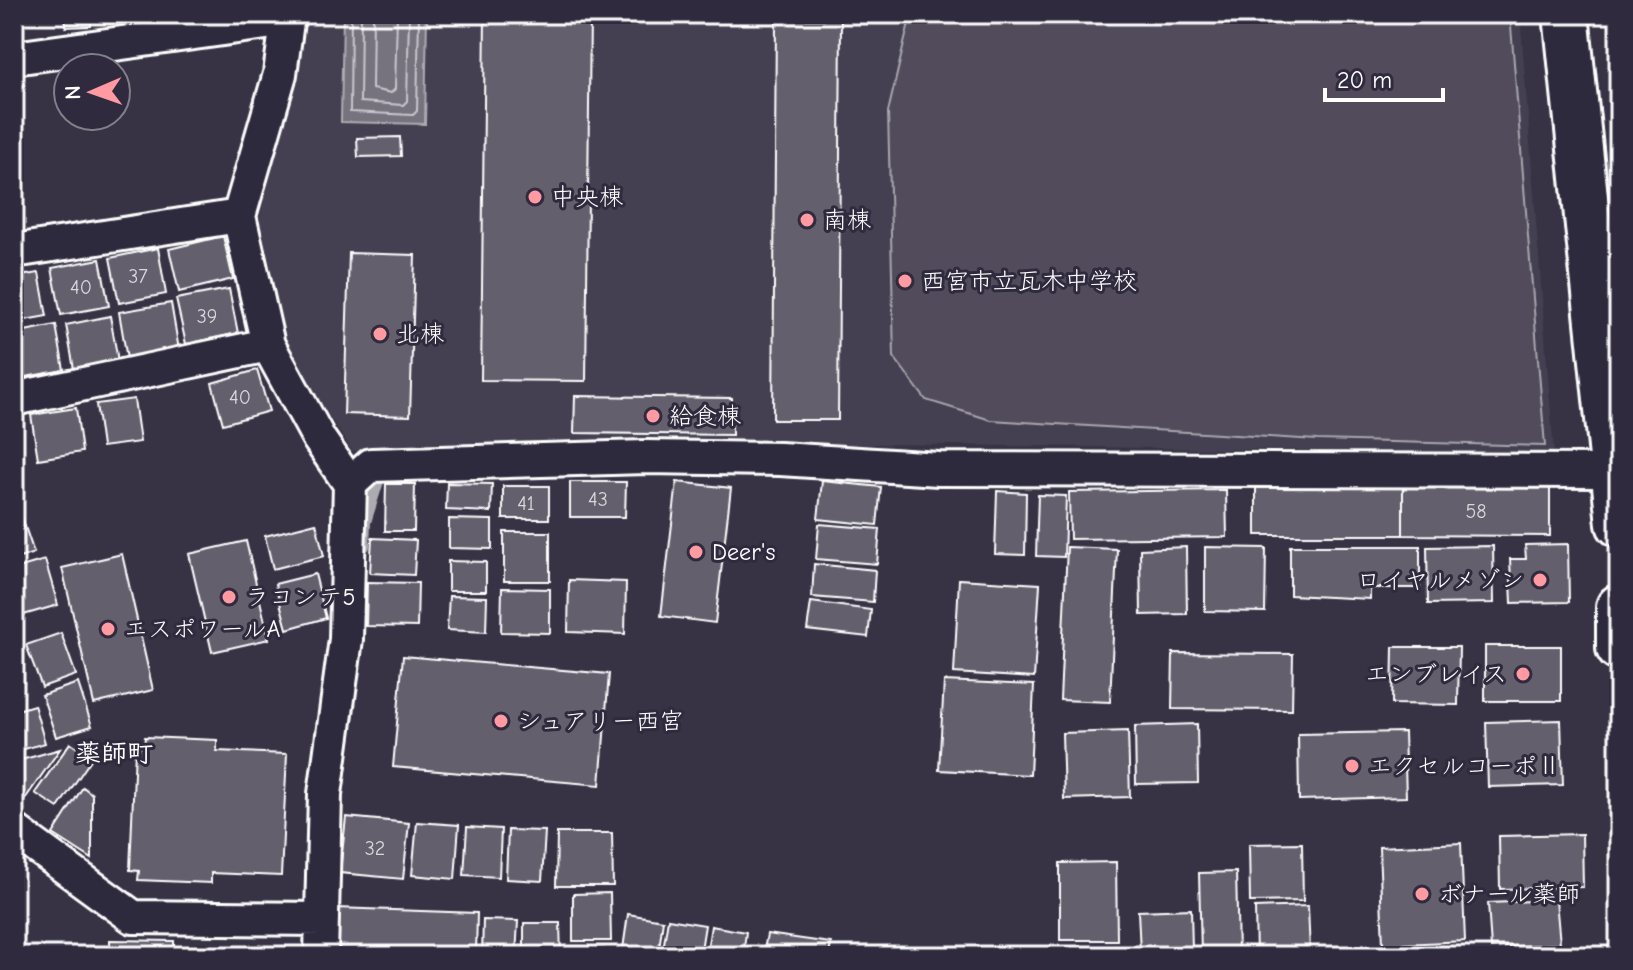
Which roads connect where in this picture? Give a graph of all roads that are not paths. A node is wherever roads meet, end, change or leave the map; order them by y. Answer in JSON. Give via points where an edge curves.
{"nodes":[{"id":1,"x":1566,"y":14,"type":"edge"},
{"id":2,"x":288,"y":17,"type":"edge"},
{"id":3,"x":14,"y":58,"type":"edge"},
{"id":4,"x":239,"y":216,"type":"junction"},
{"id":5,"x":14,"y":251,"type":"edge"},
{"id":6,"x":1610,"y":331,"type":"edge"},
{"id":7,"x":268,"y":345,"type":"junction"},
{"id":8,"x":14,"y":399,"type":"edge"},
{"id":9,"x":1616,"y":471,"type":"junction"},
{"id":10,"x":350,"y":484,"type":"junction"},
{"id":11,"x":1619,"y":524,"type":"edge"},
{"id":12,"x":1619,"y":607,"type":"edge"},
{"id":13,"x":1619,"y":648,"type":"edge"},
{"id":14,"x":14,"y":830,"type":"edge"},
{"id":15,"x":322,"y":919,"type":"junction"},
{"id":16,"x":321,"y":956,"type":"edge"}],
"edges":[{"from":1,"to":6,"type":"street"},
{"from":2,"to":3,"type":"street"},
{"from":2,"to":4,"type":"street","via":[[280,74]]},
{"from":4,"to":5,"type":"street"},
{"from":4,"to":7,"type":"street"},
{"from":6,"to":9,"type":"street"},
{"from":7,"to":8,"type":"street"},
{"from":7,"to":10,"type":"street"},
{"from":9,"to":10,"type":"street","via":[[939,469],[646,457],[371,465]]},
{"from":9,"to":11,"type":"street"},
{"from":10,"to":15,"type":"street","via":[[346,639],[325,794]]},
{"from":12,"to":13,"type":"street"},
{"from":14,"to":15,"type":"street","via":[[133,917]]},
{"from":15,"to":16,"type":"street"}]}
